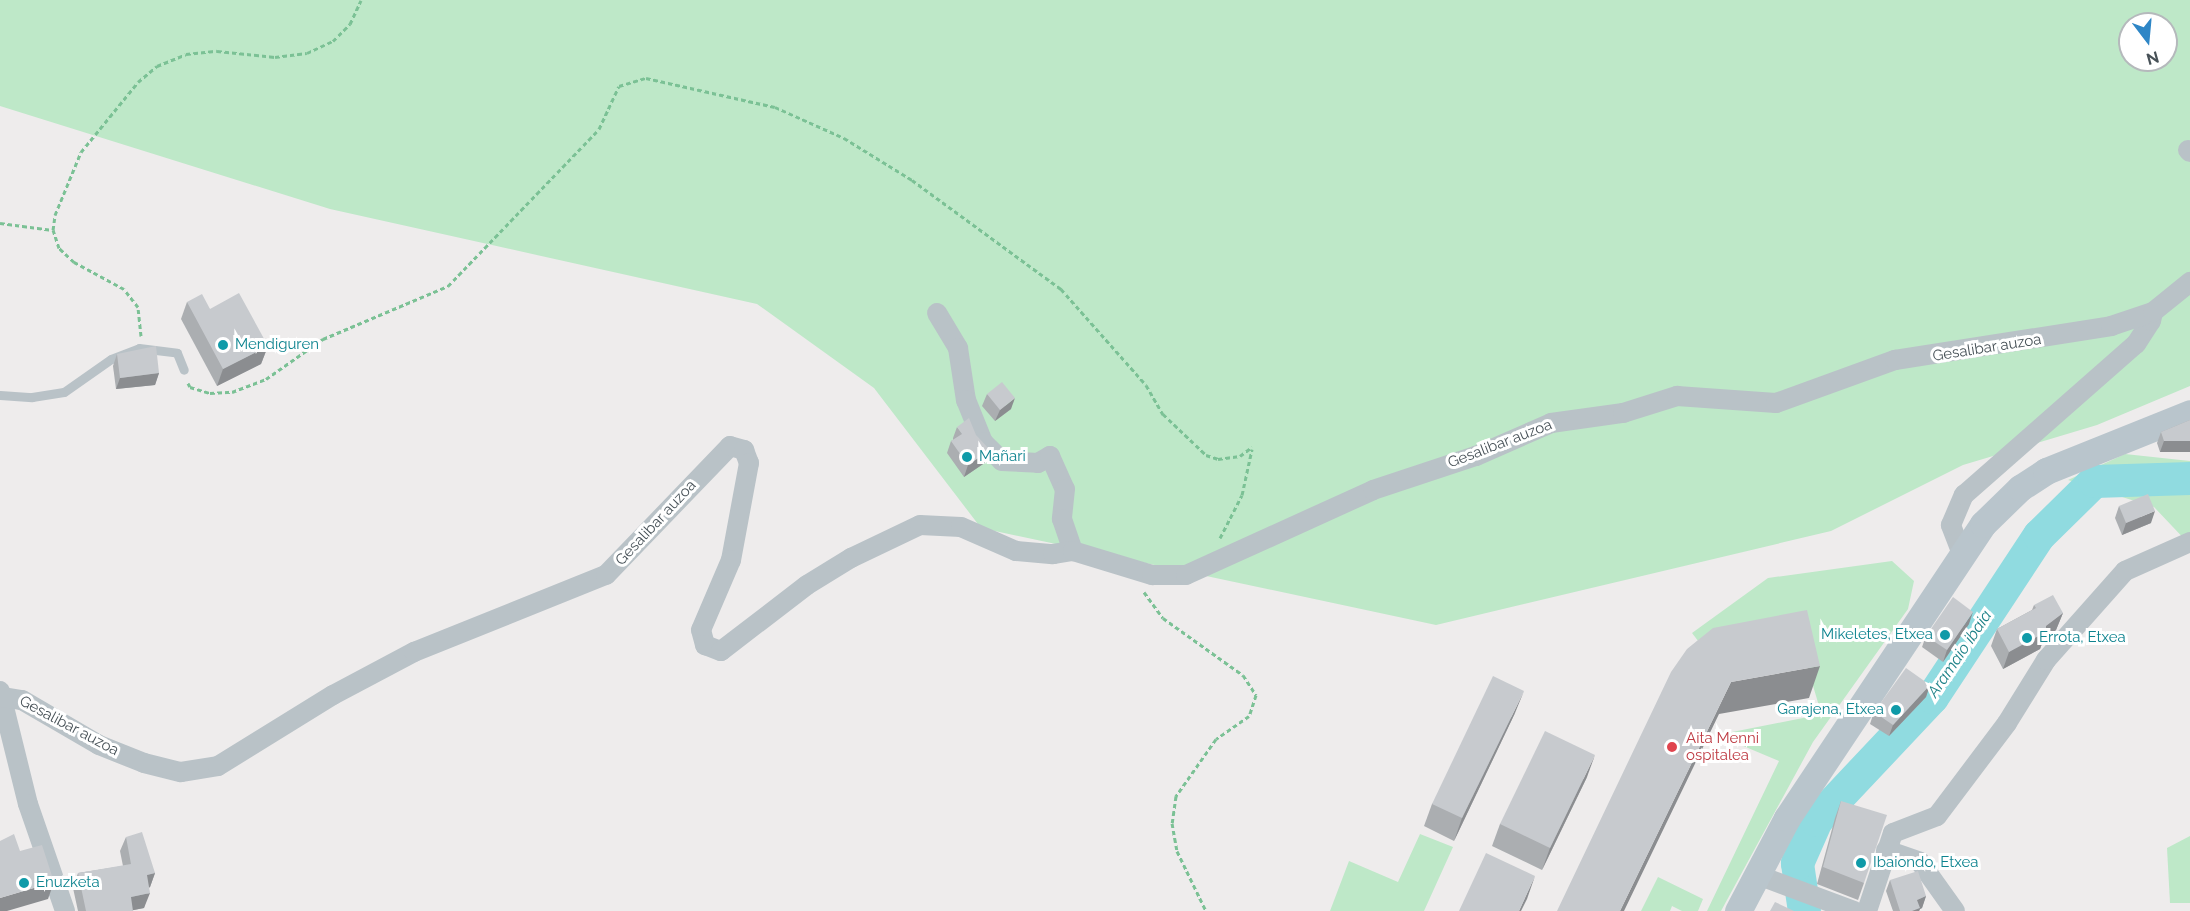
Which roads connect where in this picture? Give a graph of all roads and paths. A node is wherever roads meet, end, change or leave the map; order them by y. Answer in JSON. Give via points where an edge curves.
{"nodes":[{"id":1,"x":361,"y":0,"type":"edge"},
{"id":2,"x":0,"y":223,"type":"edge"},
{"id":3,"x":53,"y":230,"type":"junction"},
{"id":4,"x":2190,"y":282,"type":"edge"},
{"id":5,"x":2152,"y":312,"type":"junction"},
{"id":6,"x":937,"y":313,"type":"dead end"},
{"id":7,"x":139,"y":348,"type":"junction"},
{"id":8,"x":184,"y":370,"type":"joint"},
{"id":9,"x":0,"y":395,"type":"edge"},
{"id":10,"x":2190,"y":413,"type":"edge"},
{"id":11,"x":1219,"y":540,"type":"dead end"},
{"id":12,"x":2190,"y":542,"type":"edge"},
{"id":13,"x":1073,"y":551,"type":"junction"},
{"id":14,"x":1962,"y":554,"type":"junction"},
{"id":15,"x":1141,"y":571,"type":"junction"},
{"id":16,"x":1,"y":694,"type":"edge"},
{"id":17,"x":1890,"y":842,"type":"junction"},
{"id":18,"x":1755,"y":874,"type":"junction"},
{"id":19,"x":65,"y":911,"type":"edge"},
{"id":20,"x":1206,"y":911,"type":"edge"},
{"id":21,"x":1738,"y":911,"type":"edge"},
{"id":22,"x":1854,"y":911,"type":"edge"},
{"id":23,"x":1867,"y":911,"type":"edge"},
{"id":24,"x":1954,"y":911,"type":"edge"}],
"edges":[{"from":1,"to":3,"type":"path","via":[[333,40],[307,53],[275,57],[217,51],[186,54],[157,66],[138,82],[81,152],[66,183]]},
{"from":2,"to":3,"type":"path"},
{"from":3,"to":7,"type":"path","via":[[58,248],[74,262],[124,289],[138,307],[143,327]]},
{"from":4,"to":5,"type":"street","name":"Gesalibar auzoa"},
{"from":5,"to":14,"type":"street","name":"Gesalibar auzoa","via":[[2151,321],[2136,344],[1964,495],[1951,525]]},
{"from":5,"to":15,"type":"street","name":"Gesalibar auzoa","via":[[2074,334],[1888,361],[1776,403],[1673,397],[1623,413],[1551,423],[1476,456],[1373,490],[1197,572],[1165,576]]},
{"from":6,"to":13,"type":"street","via":[[958,348],[966,400],[983,442],[1002,461],[1038,462],[1050,456],[1065,489],[1062,519]]},
{"from":7,"to":8,"type":"lane","via":[[177,353]]},
{"from":7,"to":9,"type":"lane","via":[[111,359],[64,392],[47,397]]},
{"from":8,"to":11,"type":"path","via":[[190,387],[210,393],[232,392],[266,379],[323,339],[448,286],[599,129],[620,86],[646,78],[711,90],[785,111],[844,138],[912,180],[1060,289],[1146,385],[1163,414],[1206,455],[1218,459],[1240,456],[1252,447],[1242,495]]},
{"from":10,"to":14,"type":"main road","via":[[2046,471],[2000,505]]},
{"from":12,"to":17,"type":"street","via":[[2125,571],[2046,660],[2007,723],[1937,816]]},
{"from":13,"to":15,"type":"street","name":"Gesalibar auzoa"},
{"from":13,"to":16,"type":"street","name":"Gesalibar auzoa","via":[[1016,551],[960,527],[920,525],[851,558],[799,590],[725,651],[714,650],[704,643],[701,630],[731,560],[749,463],[744,450],[735,445],[723,450],[606,575],[414,652],[333,695],[218,766],[181,772],[144,763],[99,745],[22,700]]},
{"from":14,"to":18,"type":"main road","via":[[1787,818]]},
{"from":15,"to":20,"type":"path","via":[[1142,590],[1163,618],[1243,675],[1256,695],[1249,716],[1216,739],[1176,796],[1172,823],[1176,851]]},
{"from":16,"to":19,"type":"street","name":"Gesalibar auzoa","via":[[28,804]]},
{"from":17,"to":23,"type":"street"},
{"from":17,"to":24,"type":"street","via":[[1920,862]]},
{"from":18,"to":21,"type":"main road"},
{"from":18,"to":22,"type":"street"}]}
